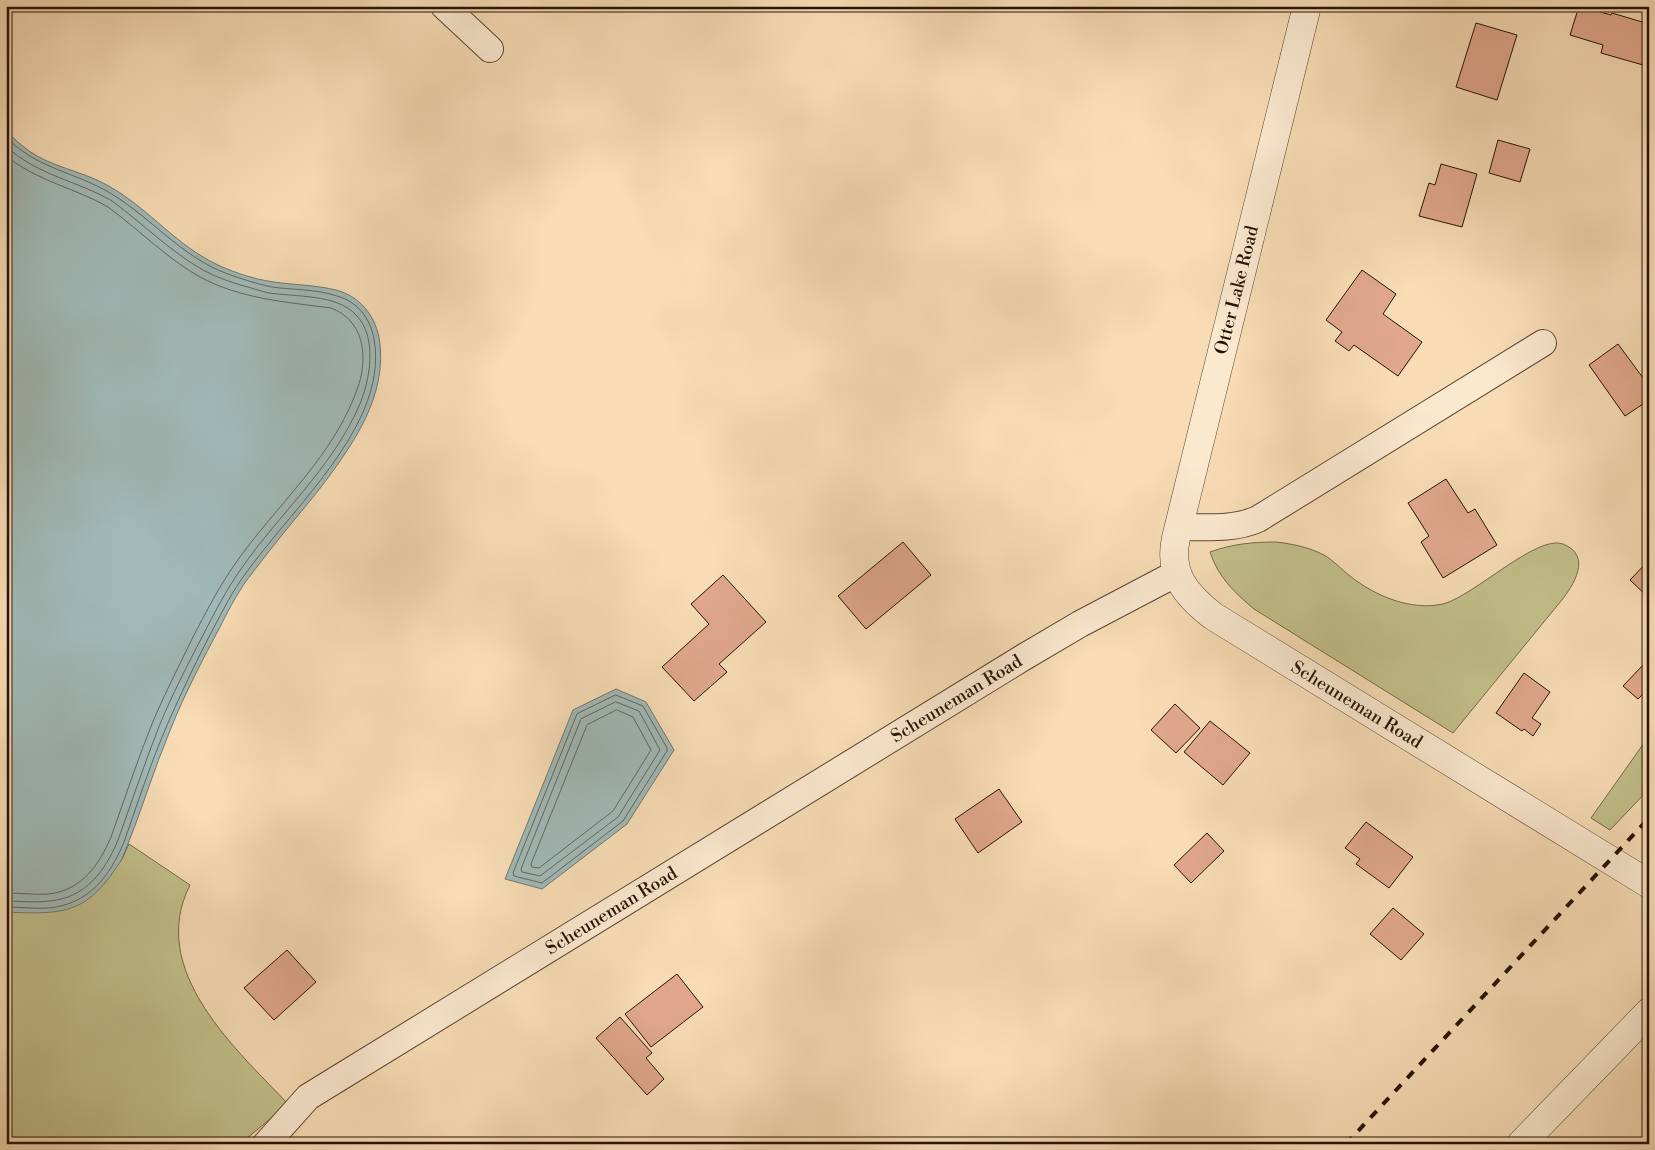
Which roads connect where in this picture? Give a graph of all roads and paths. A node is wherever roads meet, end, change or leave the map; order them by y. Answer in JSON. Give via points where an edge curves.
{"nodes":[{"id":1,"x":444,"y":6,"type":"edge"},
{"id":2,"x":1307,"y":6,"type":"edge"},
{"id":3,"x":490,"y":49,"type":"dead end"},
{"id":4,"x":1543,"y":344,"type":"dead end"},
{"id":5,"x":1179,"y":527,"type":"junction"},
{"id":6,"x":1177,"y":573,"type":"junction"},
{"id":7,"x":1649,"y":884,"type":"edge"},
{"id":8,"x":1649,"y":1012,"type":"edge"},
{"id":9,"x":266,"y":1144,"type":"edge"},
{"id":10,"x":1521,"y":1144,"type":"edge"}],
"edges":[{"from":1,"to":3,"type":"street"},
{"from":2,"to":5,"type":"street","name":"Otter Lake Road"},
{"from":4,"to":5,"type":"street","via":[[1258,519],[1227,527]]},
{"from":5,"to":6,"type":"street","name":"Otter Lake Road","via":[[1174,554]]},
{"from":6,"to":7,"type":"street","name":"Scheuneman Road","via":[[1187,592],[1213,616]]},
{"from":6,"to":9,"type":"street","name":"Scheuneman Road","via":[[1024,657],[308,1097]]},
{"from":8,"to":10,"type":"street"}]}
